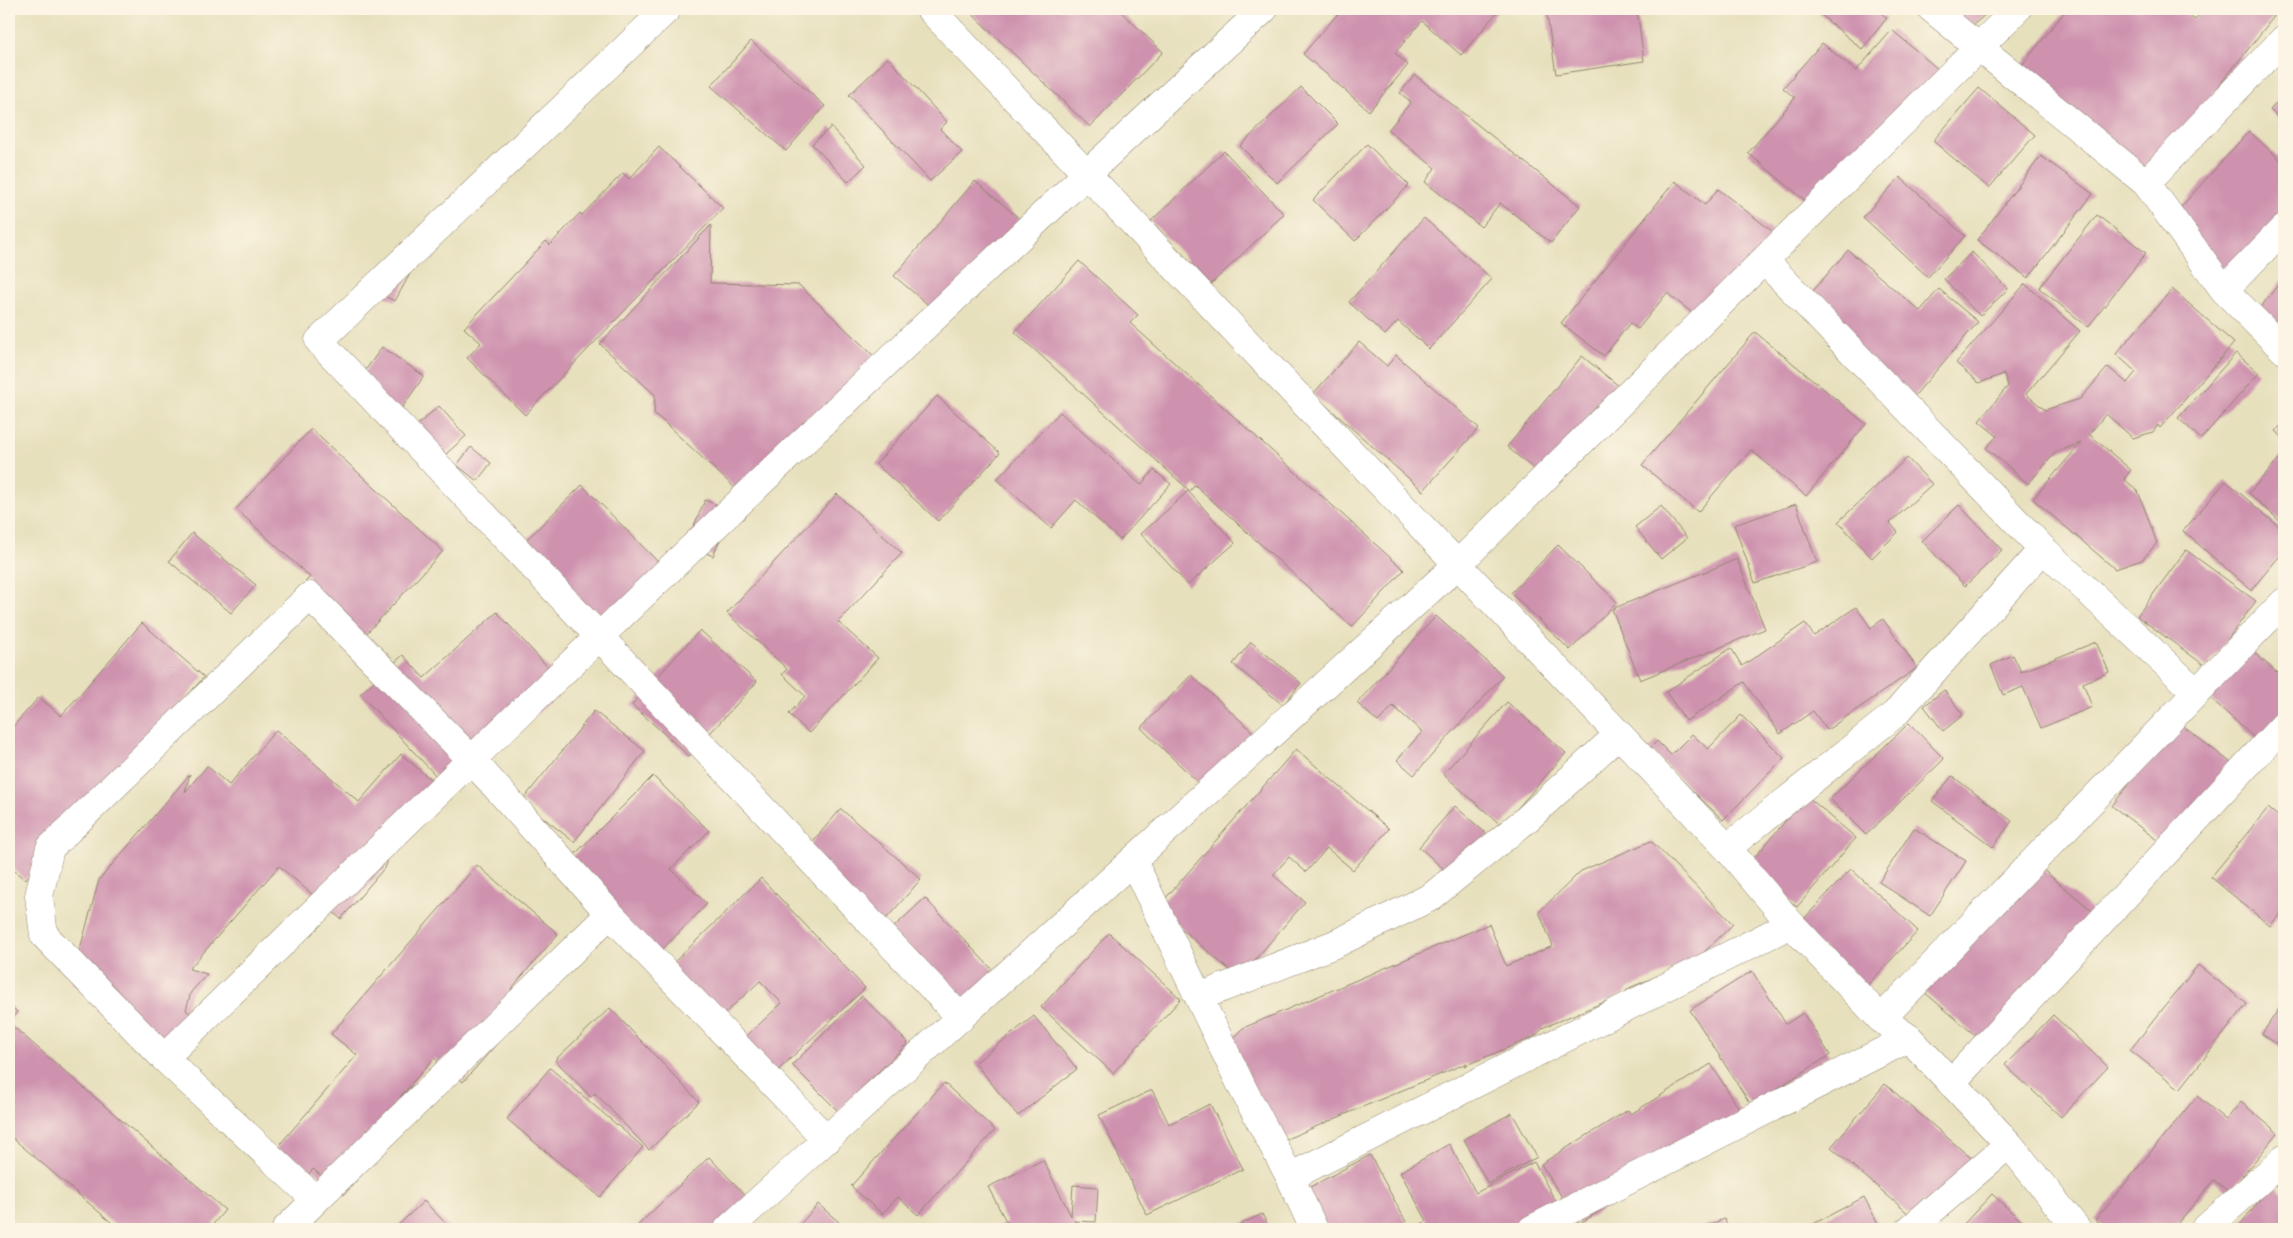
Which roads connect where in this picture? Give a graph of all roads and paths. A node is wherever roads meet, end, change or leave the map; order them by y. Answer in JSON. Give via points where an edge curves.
{"nodes":[{"id":1,"x":667,"y":9,"type":"edge"},
{"id":2,"x":930,"y":9,"type":"edge"},
{"id":3,"x":1264,"y":9,"type":"edge"},
{"id":4,"x":1932,"y":9,"type":"edge"},
{"id":5,"x":2017,"y":9,"type":"edge"},
{"id":6,"x":2284,"y":38,"type":"edge"},
{"id":7,"x":1978,"y":48,"type":"junction"},
{"id":8,"x":1086,"y":174,"type":"junction"},
{"id":9,"x":2146,"y":183,"type":"junction"},
{"id":10,"x":2284,"y":228,"type":"edge"},
{"id":11,"x":1764,"y":260,"type":"junction"},
{"id":12,"x":2224,"y":290,"type":"junction"},
{"id":13,"x":2284,"y":350,"type":"edge"},
{"id":14,"x":2043,"y":549,"type":"junction"},
{"id":15,"x":1457,"y":565,"type":"junction"},
{"id":16,"x":2284,"y":602,"type":"edge"},
{"id":17,"x":600,"y":636,"type":"junction"},
{"id":18,"x":2196,"y":692,"type":"junction"},
{"id":19,"x":2284,"y":725,"type":"edge"},
{"id":20,"x":1618,"y":735,"type":"junction"},
{"id":21,"x":471,"y":759,"type":"junction"},
{"id":22,"x":1727,"y":848,"type":"junction"},
{"id":23,"x":1133,"y":861,"type":"junction"},
{"id":24,"x":610,"y":914,"type":"junction"},
{"id":25,"x":1790,"y":924,"type":"junction"},
{"id":26,"x":1199,"y":997,"type":"junction"},
{"id":27,"x":961,"y":1018,"type":"junction"},
{"id":28,"x":1880,"y":1019,"type":"junction"},
{"id":29,"x":1908,"y":1038,"type":"junction"},
{"id":30,"x":164,"y":1058,"type":"junction"},
{"id":31,"x":1951,"y":1083,"type":"junction"},
{"id":32,"x":827,"y":1140,"type":"junction"},
{"id":33,"x":2009,"y":1144,"type":"junction"},
{"id":34,"x":2284,"y":1159,"type":"edge"},
{"id":35,"x":1290,"y":1177,"type":"junction"},
{"id":36,"x":316,"y":1200,"type":"junction"},
{"id":37,"x":286,"y":1229,"type":"edge"},
{"id":38,"x":728,"y":1229,"type":"edge"},
{"id":39,"x":1314,"y":1229,"type":"edge"},
{"id":40,"x":1532,"y":1229,"type":"edge"},
{"id":41,"x":1910,"y":1229,"type":"edge"},
{"id":42,"x":2077,"y":1229,"type":"edge"},
{"id":43,"x":2205,"y":1229,"type":"edge"}],
"edges":[{"from":1,"to":17,"type":"street","via":[[319,341]]},
{"from":2,"to":8,"type":"street"},
{"from":3,"to":8,"type":"street"},
{"from":4,"to":7,"type":"street"},
{"from":5,"to":7,"type":"street"},
{"from":6,"to":9,"type":"street"},
{"from":7,"to":9,"type":"street"},
{"from":7,"to":11,"type":"street"},
{"from":8,"to":15,"type":"street"},
{"from":8,"to":17,"type":"street"},
{"from":9,"to":12,"type":"street"},
{"from":10,"to":12,"type":"street"},
{"from":11,"to":14,"type":"street"},
{"from":11,"to":15,"type":"street"},
{"from":12,"to":13,"type":"street"},
{"from":14,"to":18,"type":"street"},
{"from":14,"to":22,"type":"street","via":[[1895,714]]},
{"from":15,"to":20,"type":"street"},
{"from":15,"to":23,"type":"street"},
{"from":16,"to":18,"type":"street"},
{"from":17,"to":21,"type":"street"},
{"from":17,"to":27,"type":"street"},
{"from":18,"to":28,"type":"street"},
{"from":19,"to":31,"type":"street"},
{"from":20,"to":22,"type":"street"},
{"from":20,"to":26,"type":"street","via":[[1527,819],[1431,897],[1336,944]]},
{"from":21,"to":24,"type":"street"},
{"from":21,"to":30,"type":"street"},
{"from":21,"to":30,"type":"street","via":[[310,596],[57,841],[50,848],[39,896],[44,935]]},
{"from":22,"to":25,"type":"street"},
{"from":23,"to":26,"type":"street"},
{"from":23,"to":27,"type":"street"},
{"from":24,"to":32,"type":"street"},
{"from":24,"to":36,"type":"street"},
{"from":25,"to":28,"type":"street"},
{"from":25,"to":35,"type":"street"},
{"from":26,"to":35,"type":"street"},
{"from":27,"to":32,"type":"street"},
{"from":28,"to":29,"type":"street"},
{"from":29,"to":31,"type":"street"},
{"from":29,"to":40,"type":"street"},
{"from":30,"to":36,"type":"street"},
{"from":31,"to":33,"type":"street"},
{"from":32,"to":38,"type":"street"},
{"from":33,"to":41,"type":"street"},
{"from":33,"to":42,"type":"street"},
{"from":34,"to":43,"type":"street"},
{"from":35,"to":39,"type":"street"},
{"from":36,"to":37,"type":"street"}]}
